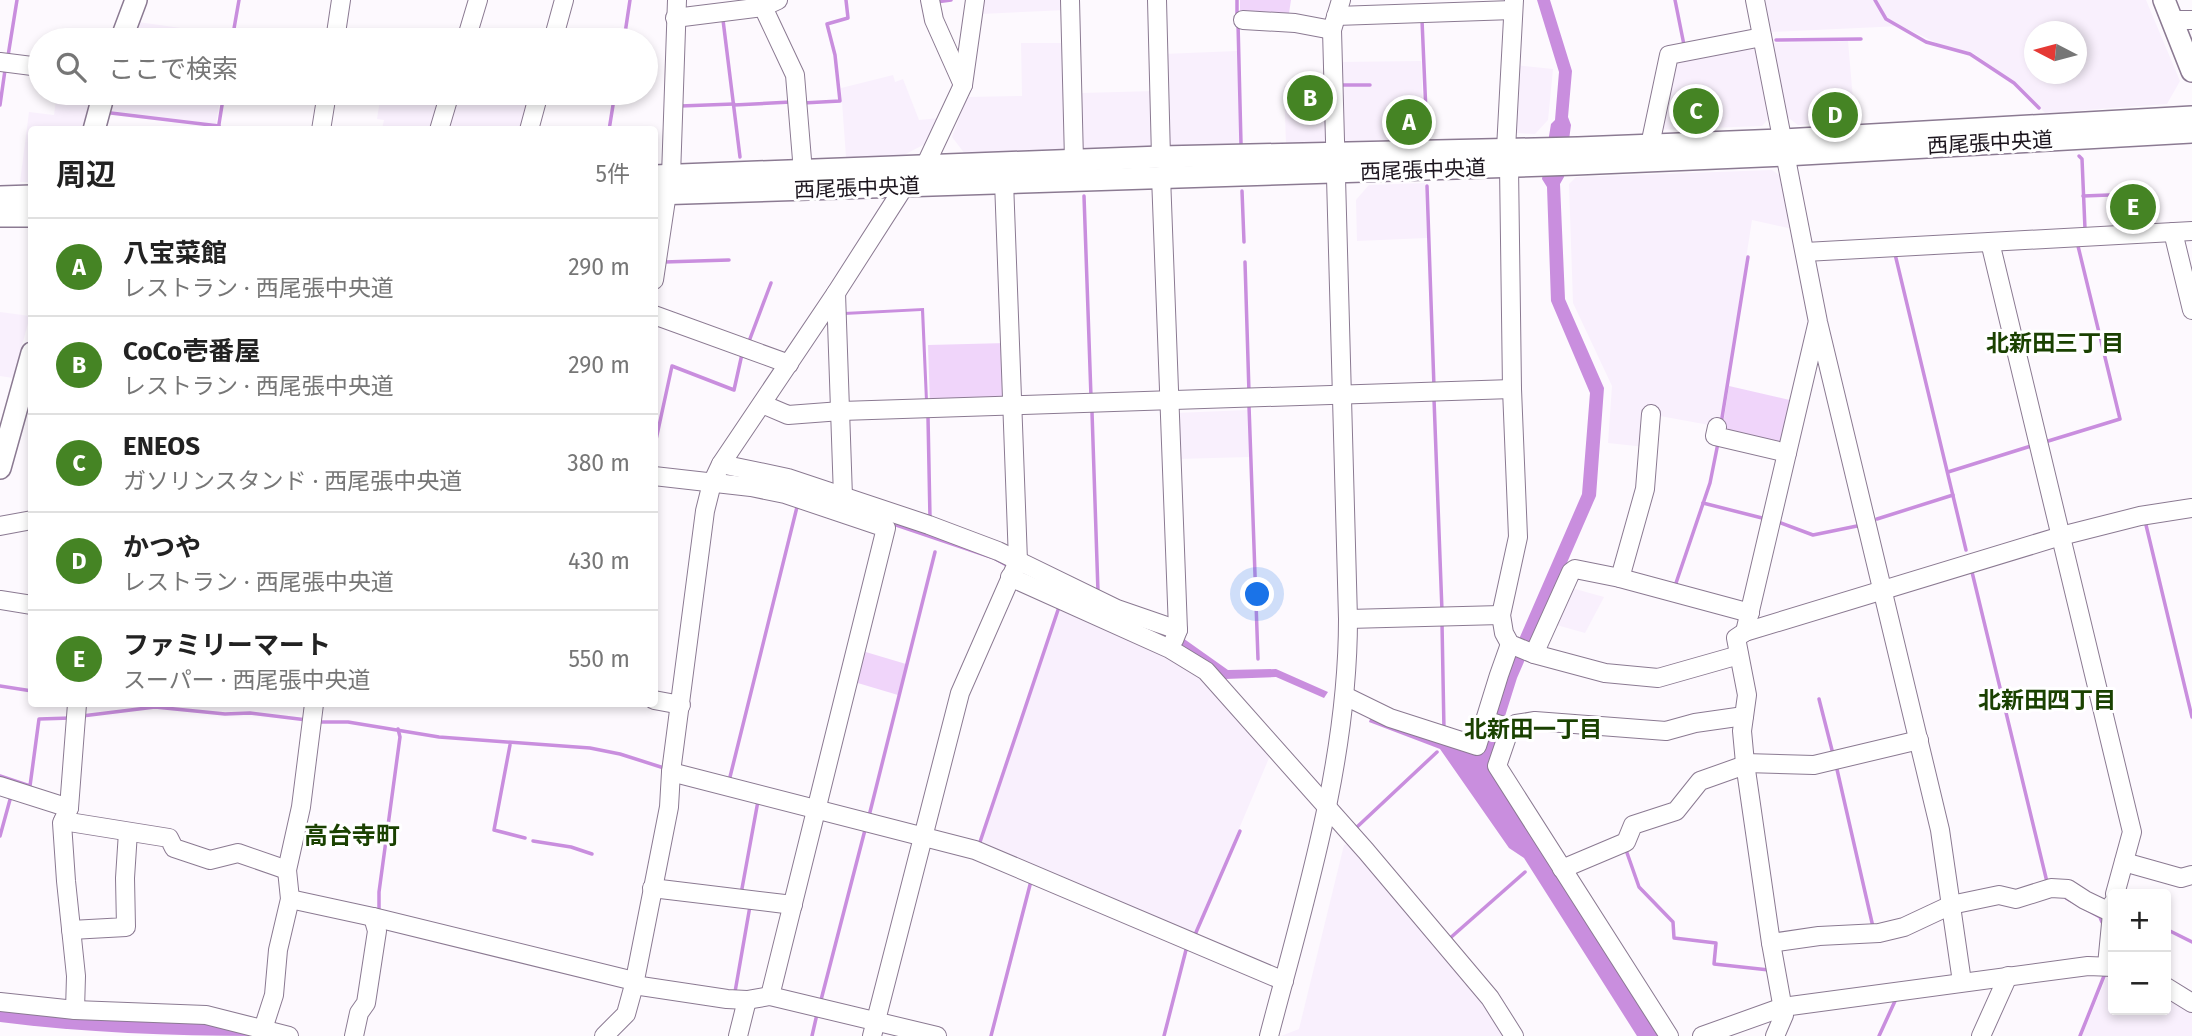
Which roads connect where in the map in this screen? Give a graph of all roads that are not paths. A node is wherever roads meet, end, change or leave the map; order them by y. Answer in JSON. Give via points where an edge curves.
{"nodes":[{"id":1,"x":136,"y":0,"type":"edge"},
{"id":2,"x":341,"y":0,"type":"edge"},
{"id":3,"x":478,"y":0,"type":"edge"},
{"id":4,"x":564,"y":0,"type":"edge"},
{"id":5,"x":930,"y":0,"type":"edge"},
{"id":6,"x":975,"y":0,"type":"edge"},
{"id":7,"x":1070,"y":0,"type":"edge"},
{"id":8,"x":1157,"y":0,"type":"edge"},
{"id":9,"x":1755,"y":0,"type":"edge"},
{"id":10,"x":2164,"y":0,"type":"edge"},
{"id":11,"x":771,"y":4,"type":"edge"},
{"id":12,"x":1513,"y":5,"type":"edge"},
{"id":13,"x":676,"y":9,"type":"edge"},
{"id":14,"x":1336,"y":15,"type":"edge"},
{"id":15,"x":1243,"y":20,"type":"dead end"},
{"id":16,"x":2182,"y":20,"type":"edge"},
{"id":17,"x":126,"y":28,"type":"edge"},
{"id":18,"x":337,"y":28,"type":"edge"},
{"id":19,"x":470,"y":28,"type":"edge"},
{"id":20,"x":556,"y":28,"type":"edge"},
{"id":21,"x":1762,"y":37,"type":"junction"},
{"id":22,"x":0,"y":62,"type":"edge"},
{"id":23,"x":28,"y":66,"type":"edge"},
{"id":24,"x":2192,"y":71,"type":"edge"},
{"id":25,"x":963,"y":85,"type":"junction"},
{"id":26,"x":101,"y":105,"type":"edge"},
{"id":27,"x":325,"y":105,"type":"edge"},
{"id":28,"x":446,"y":105,"type":"edge"},
{"id":29,"x":536,"y":105,"type":"edge"},
{"id":30,"x":2192,"y":117,"type":"edge"},
{"id":31,"x":95,"y":126,"type":"edge"},
{"id":32,"x":322,"y":126,"type":"edge"},
{"id":33,"x":440,"y":126,"type":"edge"},
{"id":34,"x":530,"y":126,"type":"edge"},
{"id":35,"x":2192,"y":132,"type":"edge"},
{"id":36,"x":1650,"y":145,"type":"junction"},
{"id":37,"x":1784,"y":147,"type":"junction"},
{"id":38,"x":1577,"y":156,"type":"junction"},
{"id":39,"x":1507,"y":158,"type":"junction"},
{"id":40,"x":1074,"y":160,"type":"junction"},
{"id":41,"x":1334,"y":163,"type":"junction"},
{"id":42,"x":1161,"y":166,"type":"junction"},
{"id":43,"x":924,"y":168,"type":"junction"},
{"id":44,"x":803,"y":172,"type":"junction"},
{"id":45,"x":1004,"y":181,"type":"junction"},
{"id":46,"x":662,"y":185,"type":"edge"},
{"id":47,"x":904,"y":187,"type":"junction"},
{"id":48,"x":28,"y":196,"type":"edge"},
{"id":49,"x":0,"y":197,"type":"edge"},
{"id":50,"x":28,"y":215,"type":"edge"},
{"id":51,"x":0,"y":216,"type":"edge"},
{"id":52,"x":2192,"y":231,"type":"edge"},
{"id":53,"x":658,"y":232,"type":"edge"},
{"id":54,"x":2173,"y":232,"type":"junction"},
{"id":55,"x":1990,"y":242,"type":"junction"},
{"id":56,"x":1804,"y":253,"type":"junction"},
{"id":57,"x":836,"y":293,"type":"junction"},
{"id":58,"x":2192,"y":310,"type":"edge"},
{"id":59,"x":658,"y":316,"type":"edge"},
{"id":60,"x":1818,"y":322,"type":"junction"},
{"id":61,"x":28,"y":363,"type":"edge"},
{"id":62,"x":789,"y":364,"type":"junction"},
{"id":63,"x":1512,"y":389,"type":"junction"},
{"id":64,"x":1341,"y":395,"type":"junction"},
{"id":65,"x":1170,"y":399,"type":"junction"},
{"id":66,"x":762,"y":404,"type":"junction"},
{"id":67,"x":1012,"y":406,"type":"junction"},
{"id":68,"x":841,"y":411,"type":"junction"},
{"id":69,"x":1651,"y":414,"type":"dead end"},
{"id":70,"x":6,"y":421,"type":"edge"},
{"id":71,"x":1717,"y":427,"type":"dead end"},
{"id":72,"x":1787,"y":453,"type":"junction"},
{"id":73,"x":721,"y":464,"type":"junction"},
{"id":74,"x":0,"y":468,"type":"edge"},
{"id":75,"x":658,"y":476,"type":"edge"},
{"id":76,"x":712,"y":483,"type":"junction"},
{"id":77,"x":843,"y":498,"type":"junction"},
{"id":78,"x":2192,"y":508,"type":"edge"},
{"id":79,"x":28,"y":521,"type":"edge"},
{"id":80,"x":0,"y":526,"type":"edge"},
{"id":81,"x":2061,"y":536,"type":"junction"},
{"id":82,"x":1014,"y":569,"type":"junction"},
{"id":83,"x":1620,"y":578,"type":"junction"},
{"id":84,"x":1881,"y":589,"type":"junction"},
{"id":85,"x":0,"y":600,"type":"edge"},
{"id":86,"x":28,"y":604,"type":"edge"},
{"id":87,"x":1750,"y":613,"type":"junction"},
{"id":88,"x":1501,"y":615,"type":"junction"},
{"id":89,"x":1348,"y":619,"type":"junction"},
{"id":90,"x":1174,"y":639,"type":"junction"},
{"id":91,"x":1740,"y":642,"type":"junction"},
{"id":92,"x":1522,"y":649,"type":"junction"},
{"id":93,"x":1345,"y":696,"type":"junction"},
{"id":94,"x":658,"y":701,"type":"edge"},
{"id":95,"x":681,"y":705,"type":"junction"},
{"id":96,"x":76,"y":713,"type":"edge"},
{"id":97,"x":312,"y":715,"type":"edge"},
{"id":98,"x":1744,"y":716,"type":"junction"},
{"id":99,"x":1485,"y":720,"type":"junction"},
{"id":100,"x":1510,"y":728,"type":"junction"},
{"id":101,"x":1919,"y":740,"type":"junction"},
{"id":102,"x":1745,"y":764,"type":"junction"},
{"id":103,"x":671,"y":772,"type":"junction"},
{"id":104,"x":0,"y":786,"type":"edge"},
{"id":105,"x":1328,"y":807,"type":"junction"},
{"id":106,"x":817,"y":809,"type":"junction"},
{"id":107,"x":66,"y":814,"type":"junction"},
{"id":108,"x":128,"y":832,"type":"junction"},
{"id":109,"x":923,"y":837,"type":"junction"},
{"id":110,"x":2124,"y":862,"type":"junction"},
{"id":111,"x":1562,"y":869,"type":"junction"},
{"id":112,"x":288,"y":870,"type":"junction"},
{"id":113,"x":2192,"y":875,"type":"edge"},
{"id":114,"x":652,"y":888,"type":"junction"},
{"id":115,"x":2116,"y":889,"type":"edge"},
{"id":116,"x":290,"y":899,"type":"junction"},
{"id":117,"x":793,"y":905,"type":"junction"},
{"id":118,"x":1951,"y":905,"type":"junction"},
{"id":119,"x":2108,"y":906,"type":"edge"},
{"id":120,"x":377,"y":918,"type":"junction"},
{"id":121,"x":71,"y":930,"type":"junction"},
{"id":122,"x":1771,"y":943,"type":"junction"},
{"id":123,"x":2108,"y":966,"type":"edge"},
{"id":124,"x":2008,"y":976,"type":"junction"},
{"id":125,"x":1284,"y":981,"type":"junction"},
{"id":126,"x":1962,"y":982,"type":"junction"},
{"id":127,"x":634,"y":983,"type":"junction"},
{"id":128,"x":2171,"y":990,"type":"edge"},
{"id":129,"x":770,"y":996,"type":"junction"},
{"id":130,"x":747,"y":1000,"type":"junction"},
{"id":131,"x":0,"y":1002,"type":"edge"},
{"id":132,"x":2192,"y":1003,"type":"edge"},
{"id":133,"x":1783,"y":1007,"type":"junction"},
{"id":134,"x":75,"y":1010,"type":"junction"},
{"id":135,"x":224,"y":1026,"type":"edge"},
{"id":136,"x":874,"y":1028,"type":"edge"},
{"id":137,"x":263,"y":1029,"type":"junction"},
{"id":138,"x":289,"y":1036,"type":"edge"},
{"id":139,"x":354,"y":1036,"type":"edge"},
{"id":140,"x":604,"y":1036,"type":"edge"},
{"id":141,"x":738,"y":1036,"type":"edge"},
{"id":142,"x":937,"y":1036,"type":"edge"},
{"id":143,"x":1269,"y":1036,"type":"edge"},
{"id":144,"x":1514,"y":1036,"type":"edge"},
{"id":145,"x":1669,"y":1036,"type":"edge"},
{"id":146,"x":1702,"y":1036,"type":"edge"},
{"id":147,"x":1774,"y":1036,"type":"edge"},
{"id":148,"x":1981,"y":1036,"type":"edge"}],
"edges":[{"from":1,"to":17,"type":"main road"},
{"from":2,"to":18,"type":"street"},
{"from":3,"to":19,"type":"street"},
{"from":4,"to":20,"type":"street"},
{"from":5,"to":25,"type":"street","via":[[933,20]]},
{"from":6,"to":25,"type":"street"},
{"from":7,"to":40,"type":"street"},
{"from":8,"to":42,"type":"street"},
{"from":9,"to":21,"type":"street"},
{"from":10,"to":16,"type":"main road"},
{"from":11,"to":13,"type":"street"},
{"from":11,"to":44,"type":"street","via":[[795,75]]},
{"from":12,"to":14,"type":"street"},
{"from":12,"to":39,"type":"street"},
{"from":13,"to":46,"type":"street"},
{"from":14,"to":15,"type":"street","via":[[1295,23]]},
{"from":14,"to":41,"type":"street"},
{"from":16,"to":24,"type":"main road"},
{"from":21,"to":36,"type":"street","via":[[1669,55]]},
{"from":21,"to":37,"type":"street"},
{"from":22,"to":23,"type":"street"},
{"from":25,"to":43,"type":"street"},
{"from":26,"to":31,"type":"main road"},
{"from":27,"to":32,"type":"street"},
{"from":28,"to":33,"type":"street"},
{"from":29,"to":34,"type":"street"},
{"from":30,"to":37,"type":"main road","name":"西尾張中央道"},
{"from":35,"to":37,"type":"main road","name":"西尾張中央道"},
{"from":36,"to":37,"type":"main road","name":"西尾張中央道"},
{"from":36,"to":38,"type":"main road","name":"西尾張中央道"},
{"from":37,"to":38,"type":"main road","name":"西尾張中央道"},
{"from":37,"to":56,"type":"street"},
{"from":38,"to":39,"type":"main road","name":"西尾張中央道"},
{"from":39,"to":41,"type":"main road","name":"西尾張中央道"},
{"from":39,"to":63,"type":"street"},
{"from":40,"to":42,"type":"main road","name":"西尾張中央道"},
{"from":40,"to":43,"type":"main road","name":"西尾張中央道"},
{"from":41,"to":42,"type":"main road","name":"西尾張中央道"},
{"from":41,"to":64,"type":"street"},
{"from":42,"to":45,"type":"main road","name":"西尾張中央道"},
{"from":42,"to":65,"type":"street"},
{"from":43,"to":44,"type":"main road","name":"西尾張中央道"},
{"from":43,"to":47,"type":"street"},
{"from":44,"to":46,"type":"main road","name":"西尾張中央道"},
{"from":45,"to":47,"type":"main road","name":"西尾張中央道"},
{"from":45,"to":67,"type":"street"},
{"from":46,"to":47,"type":"main road","name":"西尾張中央道"},
{"from":46,"to":53,"type":"street"},
{"from":47,"to":57,"type":"street"},
{"from":48,"to":49,"type":"main road"},
{"from":50,"to":51,"type":"main road"},
{"from":52,"to":54,"type":"street"},
{"from":54,"to":55,"type":"street"},
{"from":54,"to":58,"type":"street"},
{"from":55,"to":56,"type":"street"},
{"from":55,"to":81,"type":"street"},
{"from":56,"to":60,"type":"street"},
{"from":57,"to":62,"type":"street"},
{"from":57,"to":68,"type":"street"},
{"from":59,"to":62,"type":"street"},
{"from":60,"to":72,"type":"street"},
{"from":60,"to":84,"type":"street"},
{"from":61,"to":70,"type":"main road"},
{"from":62,"to":66,"type":"street"},
{"from":63,"to":64,"type":"street"},
{"from":63,"to":88,"type":"street","via":[[1518,537]]},
{"from":64,"to":65,"type":"street"},
{"from":64,"to":89,"type":"street"},
{"from":65,"to":67,"type":"street"},
{"from":65,"to":90,"type":"street"},
{"from":66,"to":68,"type":"street","via":[[788,415]]},
{"from":66,"to":73,"type":"street"},
{"from":67,"to":68,"type":"street"},
{"from":67,"to":82,"type":"street"},
{"from":68,"to":77,"type":"street"},
{"from":69,"to":83,"type":"street","via":[[1645,489]]},
{"from":70,"to":74,"type":"main road"},
{"from":71,"to":72,"type":"street","via":[[1715,436]]},
{"from":72,"to":87,"type":"street"},
{"from":73,"to":76,"type":"street"},
{"from":73,"to":77,"type":"street","via":[[788,478]]},
{"from":75,"to":76,"type":"street"},
{"from":76,"to":95,"type":"street"},
{"from":76,"to":106,"type":"street","via":[[785,494],[886,528]]},
{"from":77,"to":82,"type":"street","via":[[998,551]]},
{"from":78,"to":81,"type":"street"},
{"from":79,"to":80,"type":"street"},
{"from":81,"to":84,"type":"street"},
{"from":81,"to":110,"type":"street","via":[[2132,832]]},
{"from":82,"to":90,"type":"street"},
{"from":82,"to":109,"type":"street","via":[[960,693]]},
{"from":83,"to":87,"type":"street"},
{"from":83,"to":92,"type":"street","via":[[1575,569]]},
{"from":84,"to":91,"type":"street"},
{"from":84,"to":101,"type":"street"},
{"from":85,"to":86,"type":"street"},
{"from":87,"to":91,"type":"street"},
{"from":88,"to":89,"type":"street"},
{"from":88,"to":92,"type":"street","via":[[1504,633]]},
{"from":89,"to":93,"type":"street"},
{"from":90,"to":105,"type":"street"},
{"from":91,"to":92,"type":"street","via":[[1658,678],[1605,673]]},
{"from":91,"to":98,"type":"street","via":[[1747,695]]},
{"from":92,"to":99,"type":"street"},
{"from":93,"to":99,"type":"street","via":[[1391,718],[1477,746]]},
{"from":93,"to":105,"type":"street"},
{"from":94,"to":95,"type":"street"},
{"from":95,"to":103,"type":"street"},
{"from":96,"to":107,"type":"street"},
{"from":97,"to":112,"type":"street"},
{"from":98,"to":100,"type":"street","via":[[1666,731],[1535,721]]},
{"from":98,"to":102,"type":"street"},
{"from":99,"to":100,"type":"street"},
{"from":100,"to":111,"type":"street","via":[[1497,766]]},
{"from":101,"to":102,"type":"street","via":[[1814,765]]},
{"from":101,"to":118,"type":"street"},
{"from":102,"to":111,"type":"street","via":[[1700,781],[1676,811],[1633,825],[1626,842]]},
{"from":102,"to":122,"type":"street"},
{"from":103,"to":106,"type":"street"},
{"from":103,"to":114,"type":"street"},
{"from":104,"to":107,"type":"street"},
{"from":105,"to":125,"type":"street"},
{"from":105,"to":144,"type":"street","via":[[1490,998]]},
{"from":106,"to":109,"type":"street"},
{"from":106,"to":117,"type":"street"},
{"from":107,"to":108,"type":"street"},
{"from":107,"to":121,"type":"street"},
{"from":108,"to":112,"type":"street","via":[[169,838],[174,848],[210,860],[238,853]]},
{"from":108,"to":121,"type":"street","via":[[126,927]]},
{"from":109,"to":125,"type":"street","via":[[975,850]]},
{"from":109,"to":136,"type":"street"},
{"from":110,"to":113,"type":"street","via":[[2181,878]]},
{"from":110,"to":115,"type":"street"},
{"from":111,"to":145,"type":"street"},
{"from":112,"to":116,"type":"street"},
{"from":114,"to":117,"type":"street"},
{"from":114,"to":127,"type":"street"},
{"from":116,"to":120,"type":"street"},
{"from":116,"to":137,"type":"street","via":[[274,995]]},
{"from":117,"to":129,"type":"street"},
{"from":118,"to":119,"type":"street","via":[[1999,895],[2016,899],[2051,888],[2068,889]]},
{"from":118,"to":122,"type":"street","via":[[1879,933]]},
{"from":118,"to":126,"type":"street"},
{"from":120,"to":127,"type":"street"},
{"from":120,"to":139,"type":"street","via":[[366,1003]]},
{"from":121,"to":134,"type":"street"},
{"from":122,"to":133,"type":"street"},
{"from":123,"to":124,"type":"street"},
{"from":124,"to":126,"type":"street"},
{"from":124,"to":148,"type":"street"},
{"from":125,"to":143,"type":"street"},
{"from":126,"to":133,"type":"street"},
{"from":127,"to":130,"type":"street"},
{"from":127,"to":140,"type":"street","via":[[626,1014]]},
{"from":128,"to":132,"type":"street"},
{"from":129,"to":130,"type":"street"},
{"from":129,"to":136,"type":"street"},
{"from":130,"to":141,"type":"street"},
{"from":131,"to":134,"type":"street"},
{"from":133,"to":146,"type":"street"},
{"from":133,"to":147,"type":"street"},
{"from":134,"to":135,"type":"street","via":[[206,1014]]},
{"from":135,"to":137,"type":"street"},
{"from":136,"to":142,"type":"street"},
{"from":137,"to":138,"type":"street"}]}
